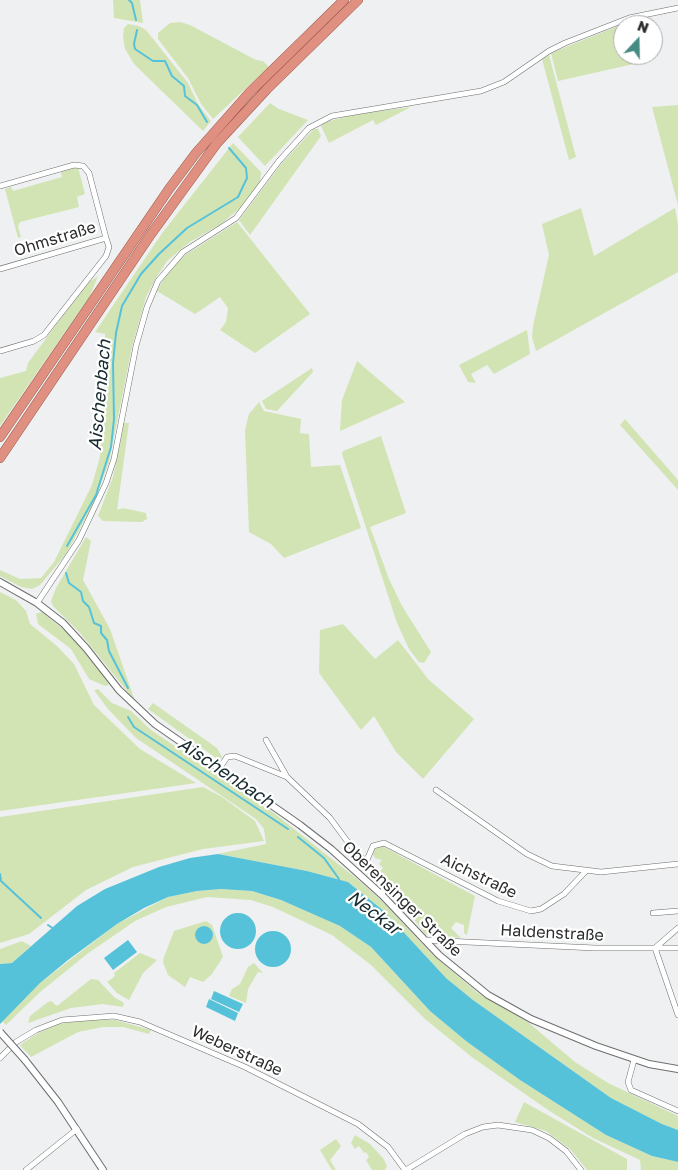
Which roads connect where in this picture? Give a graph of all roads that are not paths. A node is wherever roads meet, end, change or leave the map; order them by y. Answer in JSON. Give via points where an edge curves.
{"nodes":[{"id":1,"x":344,"y":0,"type":"edge"},
{"id":2,"x":358,"y":0,"type":"edge"},
{"id":3,"x":678,"y":8,"type":"edge"},
{"id":4,"x":0,"y":186,"type":"edge"},
{"id":5,"x":106,"y":238,"type":"junction"},
{"id":6,"x":0,"y":269,"type":"edge"},
{"id":7,"x":0,"y":350,"type":"edge"},
{"id":8,"x":0,"y":438,"type":"edge"},
{"id":9,"x":0,"y":458,"type":"edge"},
{"id":10,"x":0,"y":582,"type":"edge"},
{"id":11,"x":36,"y":603,"type":"junction"},
{"id":12,"x":266,"y":740,"type":"dead end"},
{"id":13,"x":219,"y":768,"type":"junction"},
{"id":14,"x":287,"y":777,"type":"junction"},
{"id":15,"x":436,"y":790,"type":"dead end"},
{"id":16,"x":366,"y":862,"type":"junction"},
{"id":17,"x":678,"y":864,"type":"edge"},
{"id":18,"x":585,"y":872,"type":"junction"},
{"id":19,"x":382,"y":895,"type":"junction"},
{"id":20,"x":678,"y":911,"type":"edge"},
{"id":21,"x":653,"y":913,"type":"dead end"},
{"id":22,"x":678,"y":928,"type":"edge"},
{"id":23,"x":424,"y":940,"type":"junction"},
{"id":24,"x":655,"y":948,"type":"junction"},
{"id":25,"x":678,"y":948,"type":"edge"},
{"id":26,"x":678,"y":1015,"type":"edge"},
{"id":27,"x":0,"y":1032,"type":"edge"},
{"id":28,"x":0,"y":1058,"type":"edge"},
{"id":29,"x":634,"y":1060,"type":"junction"},
{"id":30,"x":678,"y":1068,"type":"edge"},
{"id":31,"x":678,"y":1112,"type":"edge"},
{"id":32,"x":77,"y":1130,"type":"junction"},
{"id":33,"x":26,"y":1170,"type":"edge"},
{"id":34,"x":103,"y":1170,"type":"edge"},
{"id":35,"x":405,"y":1170,"type":"edge"},
{"id":36,"x":581,"y":1170,"type":"edge"}],
"edges":[{"from":1,"to":8,"type":"highway","via":[[250,92],[196,153]]},
{"from":2,"to":9,"type":"highway","via":[[266,89],[212,149],[145,242]]},
{"from":3,"to":11,"type":"street","via":[[629,18],[565,43],[504,82],[481,91],[332,116],[309,128],[279,161],[236,218],[183,252],[158,280],[136,346],[114,460],[106,482],[79,540]]},
{"from":4,"to":5,"type":"street","name":"Ohmstraße","via":[[74,165],[83,166],[89,173]]},
{"from":5,"to":6,"type":"street","name":"Ohmstraße"},
{"from":5,"to":7,"type":"street","via":[[109,247],[106,256],[44,335]]},
{"from":10,"to":11,"type":"street","name":"Oberensinger Straße"},
{"from":11,"to":13,"type":"street","name":"Oberensinger Straße","via":[[76,636],[139,711]]},
{"from":12,"to":14,"type":"street"},
{"from":13,"to":14,"type":"street","via":[[227,757],[235,756]]},
{"from":13,"to":19,"type":"street","name":"Oberensinger Straße","via":[[300,824]]},
{"from":14,"to":16,"type":"street","via":[[330,818]]},
{"from":15,"to":18,"type":"street","via":[[535,859]]},
{"from":16,"to":18,"type":"street","name":"Aichstraße","via":[[372,846],[384,843],[498,902],[531,911],[541,909],[564,894]]},
{"from":16,"to":19,"type":"street","via":[[385,884]]},
{"from":17,"to":18,"type":"street","via":[[628,871]]},
{"from":19,"to":23,"type":"street","name":"Oberensinger Straße"},
{"from":20,"to":21,"type":"street"},
{"from":22,"to":24,"type":"street"},
{"from":23,"to":24,"type":"street","name":"Haldenstraße"},
{"from":23,"to":29,"type":"street","name":"Oberensinger Straße","via":[[471,983],[511,1009]]},
{"from":24,"to":25,"type":"street","name":"Haldenstraße"},
{"from":24,"to":26,"type":"street"},
{"from":27,"to":32,"type":"street","bridge":true},
{"from":28,"to":35,"type":"street","name":"Weberstraße","via":[[16,1042],[62,1020],[114,1016],[140,1022],[245,1067],[358,1124],[388,1147]]},
{"from":29,"to":30,"type":"street","name":"Oberensinger Straße"},
{"from":29,"to":31,"type":"street","via":[[628,1082],[631,1090]]},
{"from":32,"to":33,"type":"street"},
{"from":32,"to":34,"type":"street"},
{"from":35,"to":36,"type":"street","via":[[466,1134],[498,1125],[532,1130],[550,1138]]}]}
